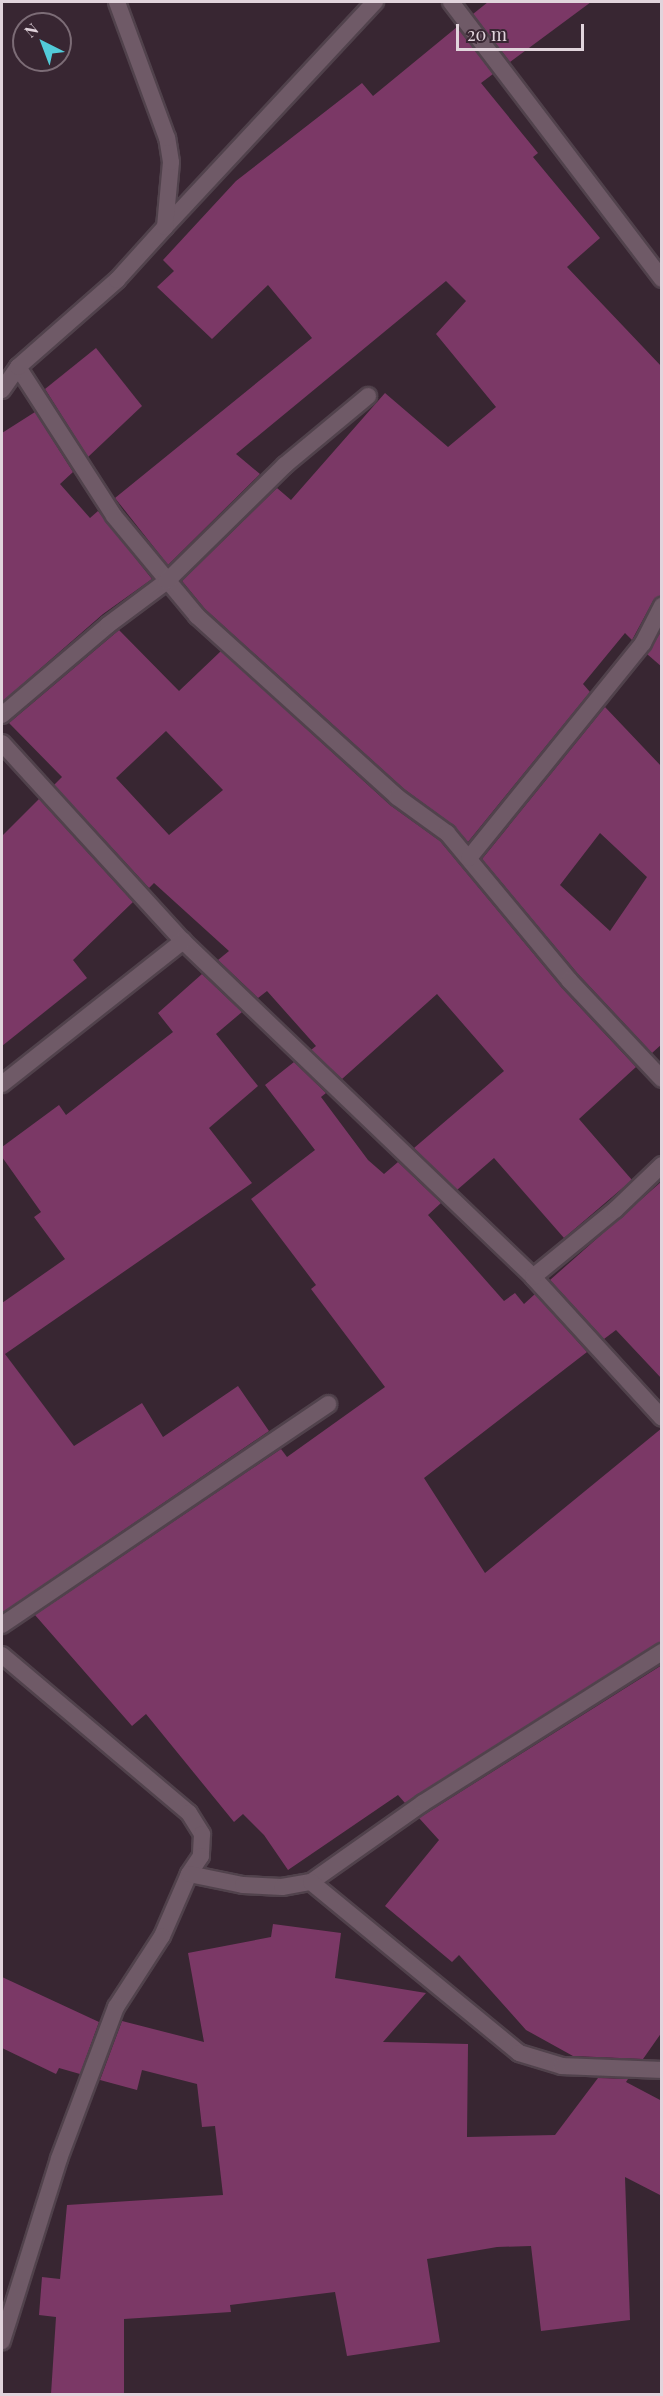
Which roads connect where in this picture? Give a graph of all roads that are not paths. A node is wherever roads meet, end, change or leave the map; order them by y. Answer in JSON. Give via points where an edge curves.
{"nodes":[{"id":1,"x":117,"y":2,"type":"edge"},
{"id":2,"x":375,"y":2,"type":"edge"},
{"id":3,"x":451,"y":2,"type":"edge"},
{"id":4,"x":165,"y":226,"type":"junction"},
{"id":5,"x":662,"y":279,"type":"edge"},
{"id":6,"x":18,"y":367,"type":"junction"},
{"id":7,"x":2,"y":390,"type":"edge"},
{"id":8,"x":368,"y":396,"type":"dead end"},
{"id":9,"x":166,"y":581,"type":"junction"},
{"id":10,"x":662,"y":606,"type":"edge"},
{"id":11,"x":2,"y":715,"type":"edge"},
{"id":12,"x":2,"y":743,"type":"edge"},
{"id":13,"x":469,"y":858,"type":"junction"},
{"id":14,"x":183,"y":941,"type":"junction"},
{"id":15,"x":662,"y":1079,"type":"edge"},
{"id":16,"x":2,"y":1084,"type":"edge"},
{"id":17,"x":662,"y":1165,"type":"edge"},
{"id":18,"x":533,"y":1277,"type":"junction"},
{"id":19,"x":328,"y":1404,"type":"dead end"},
{"id":20,"x":662,"y":1418,"type":"edge"},
{"id":21,"x":2,"y":1625,"type":"edge"},
{"id":22,"x":662,"y":1652,"type":"edge"},
{"id":23,"x":2,"y":1655,"type":"edge"},
{"id":24,"x":189,"y":1874,"type":"junction"},
{"id":25,"x":311,"y":1882,"type":"junction"},
{"id":26,"x":662,"y":2070,"type":"edge"},
{"id":27,"x":2,"y":2341,"type":"edge"}],
"edges":[{"from":1,"to":4,"type":"street","via":[[167,138],[171,162]]},
{"from":2,"to":4,"type":"street"},
{"from":3,"to":5,"type":"street"},
{"from":4,"to":6,"type":"street","via":[[117,280]]},
{"from":6,"to":7,"type":"street"},
{"from":6,"to":9,"type":"street","via":[[114,516]]},
{"from":8,"to":9,"type":"street","via":[[285,465]]},
{"from":9,"to":11,"type":"street"},
{"from":9,"to":13,"type":"street","via":[[175,586],[197,616],[295,708],[397,797],[447,833]]},
{"from":10,"to":13,"type":"street","via":[[644,643]]},
{"from":12,"to":14,"type":"street"},
{"from":13,"to":15,"type":"street","via":[[570,981]]},
{"from":14,"to":16,"type":"street"},
{"from":14,"to":18,"type":"street"},
{"from":17,"to":18,"type":"street","via":[[615,1210]]},
{"from":18,"to":20,"type":"street"},
{"from":19,"to":21,"type":"street"},
{"from":22,"to":25,"type":"street","via":[[423,1803]]},
{"from":23,"to":24,"type":"street","via":[[189,1813],[202,1834],[201,1856]]},
{"from":24,"to":25,"type":"street","via":[[243,1885],[282,1887]]},
{"from":24,"to":27,"type":"street","via":[[162,1936],[116,2007],[59,2159]]},
{"from":25,"to":26,"type":"street","via":[[519,2053],[562,2066]]}]}
